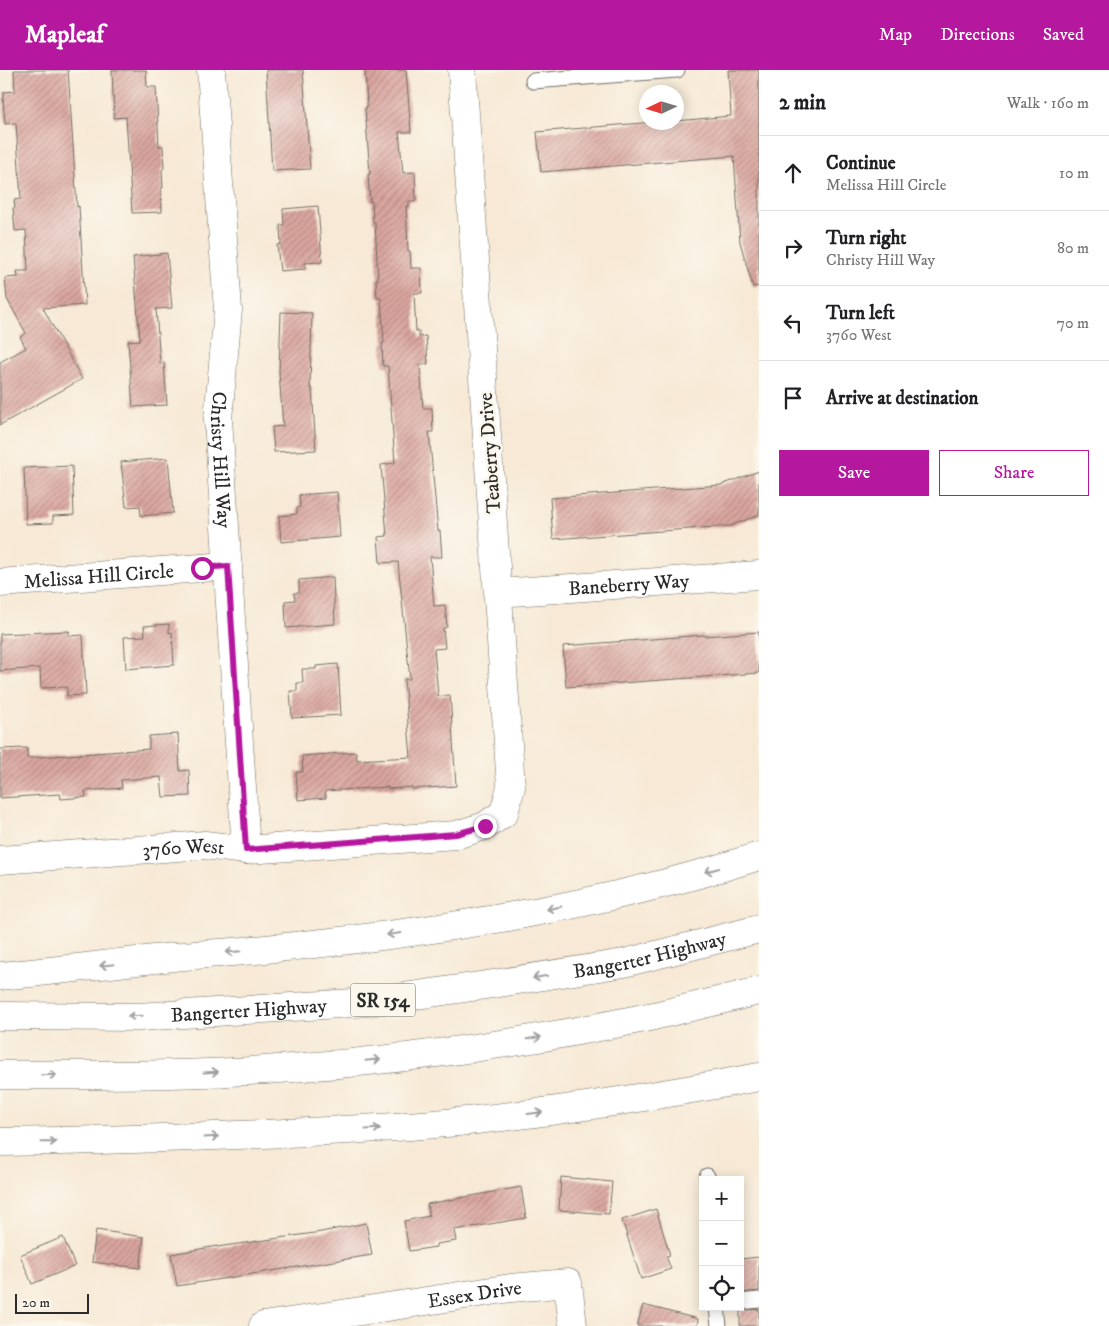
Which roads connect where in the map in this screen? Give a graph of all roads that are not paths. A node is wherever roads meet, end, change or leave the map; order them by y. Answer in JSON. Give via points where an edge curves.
{"nodes":[{"id":1,"x":211,"y":70,"type":"edge"},
{"id":2,"x":462,"y":70,"type":"edge"},
{"id":3,"x":677,"y":70,"type":"edge"},
{"id":4,"x":596,"y":73,"type":"edge"},
{"id":5,"x":533,"y":81,"type":"dead end"},
{"id":6,"x":228,"y":566,"type":"junction"},
{"id":7,"x":759,"y":575,"type":"edge"},
{"id":8,"x":0,"y":583,"type":"edge"},
{"id":9,"x":499,"y":593,"type":"junction"},
{"id":10,"x":485,"y":826,"type":"joint"},
{"id":11,"x":246,"y":850,"type":"junction"},
{"id":12,"x":759,"y":856,"type":"edge"},
{"id":13,"x":0,"y":860,"type":"edge"},
{"id":14,"x":759,"y":929,"type":"edge"},
{"id":15,"x":0,"y":976,"type":"edge"},
{"id":16,"x":759,"y":991,"type":"edge"},
{"id":17,"x":0,"y":1016,"type":"edge"},
{"id":18,"x":0,"y":1075,"type":"edge"},
{"id":19,"x":759,"y":1077,"type":"edge"},
{"id":20,"x":0,"y":1142,"type":"edge"},
{"id":21,"x":759,"y":1300,"type":"edge"},
{"id":22,"x":744,"y":1302,"type":"edge"},
{"id":23,"x":717,"y":1311,"type":"edge"},
{"id":24,"x":324,"y":1322,"type":"edge"},
{"id":25,"x":264,"y":1326,"type":"edge"},
{"id":26,"x":573,"y":1326,"type":"edge"},
{"id":27,"x":719,"y":1326,"type":"edge"}],
"edges":[{"from":1,"to":6,"type":"main road","name":"Christy Hill Way","via":[[228,310],[218,419]]},
{"from":2,"to":9,"type":"main road","name":"Teaberry Drive"},
{"from":3,"to":4,"type":"lane"},
{"from":4,"to":5,"type":"lane"},
{"from":6,"to":8,"type":"main road","name":"Melissa Hill Circle"},
{"from":6,"to":11,"type":"main road","name":"Christy Hill Way"},
{"from":7,"to":9,"type":"main road","name":"Baneberry Way"},
{"from":9,"to":10,"type":"main road","name":"Teaberry Drive","via":[[511,787],[504,813]]},
{"from":10,"to":11,"type":"main road","name":"3760 West","via":[[456,834]]},
{"from":11,"to":13,"type":"main road","name":"3760 West","via":[[204,845]]},
{"from":12,"to":15,"type":"main road","one_way":true,"via":[[601,899],[452,926],[360,939]]},
{"from":14,"to":17,"type":"main road","name":"Bangerter Highway","number":"SR 154","one_way":true,"via":[[624,963],[369,1002],[138,1016]]},
{"from":18,"to":16,"type":"main road","one_way":true,"via":[[152,1075],[292,1068],[432,1054],[566,1033]]},
{"from":20,"to":19,"type":"main road","one_way":true,"via":[[165,1139],[392,1128],[572,1109]]},
{"from":21,"to":22,"type":"lane"},
{"from":23,"to":27,"type":"lane"},
{"from":24,"to":25,"type":"main road","name":"Essex Drive"},
{"from":24,"to":26,"type":"main road","name":"Essex Drive","via":[[511,1288],[568,1283]]}]}
